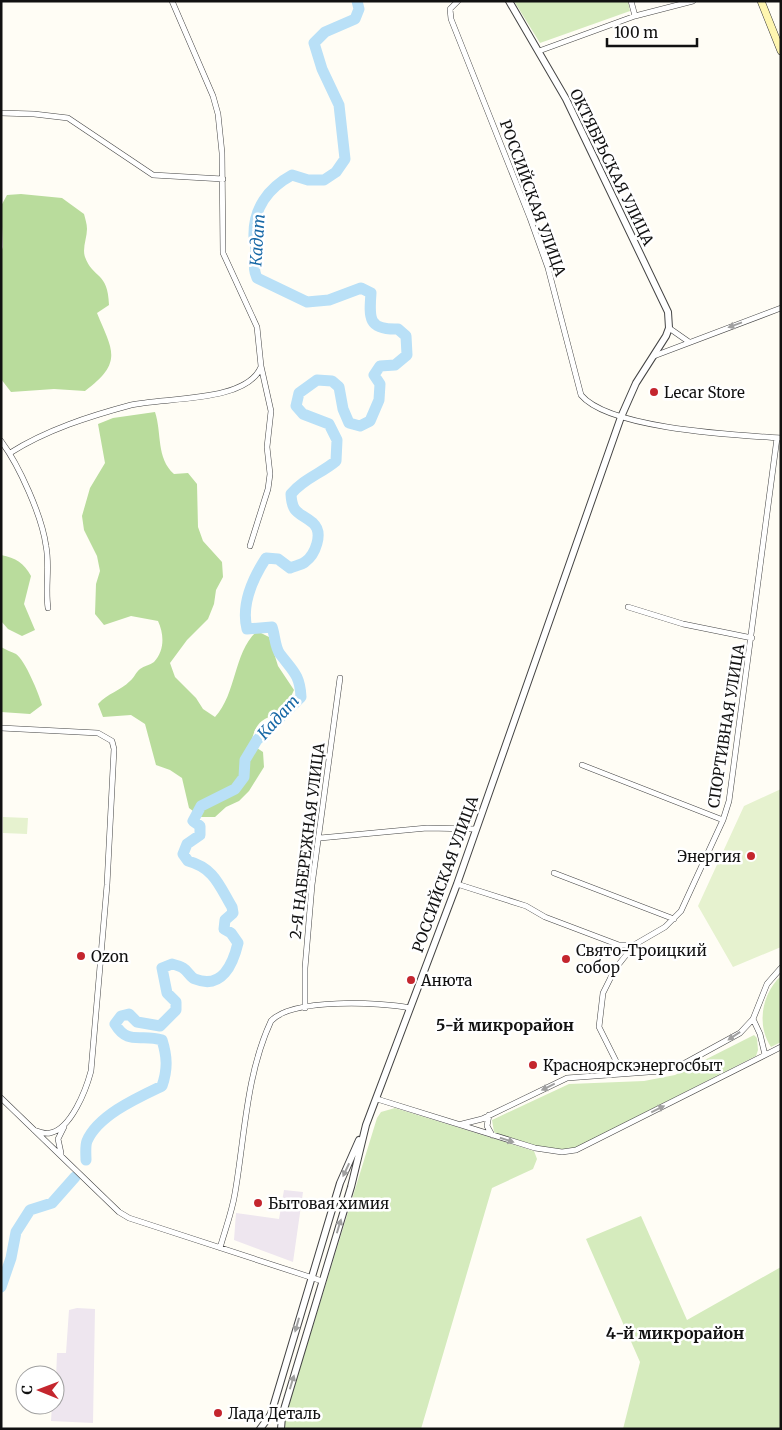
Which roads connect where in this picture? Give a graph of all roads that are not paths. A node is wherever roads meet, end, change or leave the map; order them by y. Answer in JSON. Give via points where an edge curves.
{"nodes":[{"id":1,"x":172,"y":1,"type":"edge"},
{"id":2,"x":458,"y":1,"type":"edge"},
{"id":3,"x":510,"y":1,"type":"edge"},
{"id":4,"x":631,"y":1,"type":"edge"},
{"id":5,"x":693,"y":1,"type":"edge"},
{"id":6,"x":761,"y":1,"type":"edge"},
{"id":7,"x":635,"y":16,"type":"junction"},
{"id":8,"x":539,"y":51,"type":"junction"},
{"id":9,"x":781,"y":51,"type":"edge"},
{"id":10,"x":1,"y":113,"type":"edge"},
{"id":11,"x":222,"y":179,"type":"junction"},
{"id":12,"x":781,"y":308,"type":"edge"},
{"id":13,"x":669,"y":328,"type":"junction"},
{"id":14,"x":689,"y":342,"type":"junction"},
{"id":15,"x":654,"y":356,"type":"junction"},
{"id":16,"x":261,"y":366,"type":"junction"},
{"id":17,"x":621,"y":417,"type":"junction"},
{"id":18,"x":779,"y":438,"type":"edge"},
{"id":19,"x":1,"y":441,"type":"edge"},
{"id":20,"x":10,"y":453,"type":"junction"},
{"id":21,"x":250,"y":546,"type":"dead end"},
{"id":22,"x":628,"y":607,"type":"dead end"},
{"id":23,"x":48,"y":608,"type":"dead end"},
{"id":24,"x":752,"y":638,"type":"junction"},
{"id":25,"x":340,"y":678,"type":"dead end"},
{"id":26,"x":1,"y":728,"type":"edge"},
{"id":27,"x":582,"y":765,"type":"dead end"},
{"id":28,"x":723,"y":820,"type":"junction"},
{"id":29,"x":475,"y":829,"type":"junction"},
{"id":30,"x":320,"y":838,"type":"junction"},
{"id":31,"x":554,"y":873,"type":"dead end"},
{"id":32,"x":457,"y":884,"type":"junction"},
{"id":33,"x":674,"y":918,"type":"junction"},
{"id":34,"x":634,"y":945,"type":"junction"},
{"id":35,"x":781,"y":968,"type":"edge"},
{"id":36,"x":305,"y":1008,"type":"junction"},
{"id":37,"x":410,"y":1008,"type":"junction"},
{"id":38,"x":753,"y":1019,"type":"junction"},
{"id":39,"x":781,"y":1047,"type":"edge"},
{"id":40,"x":765,"y":1055,"type":"junction"},
{"id":41,"x":622,"y":1073,"type":"junction"},
{"id":42,"x":1,"y":1098,"type":"edge"},
{"id":43,"x":376,"y":1099,"type":"junction"},
{"id":44,"x":489,"y":1115,"type":"junction"},
{"id":45,"x":461,"y":1125,"type":"junction"},
{"id":46,"x":64,"y":1126,"type":"junction"},
{"id":47,"x":366,"y":1126,"type":"junction"},
{"id":48,"x":34,"y":1130,"type":"junction"},
{"id":49,"x":492,"y":1135,"type":"junction"},
{"id":50,"x":62,"y":1156,"type":"junction"},
{"id":51,"x":220,"y":1248,"type":"junction"},
{"id":52,"x":311,"y":1278,"type":"junction"},
{"id":53,"x":322,"y":1282,"type":"junction"},
{"id":54,"x":260,"y":1429,"type":"edge"},
{"id":55,"x":280,"y":1429,"type":"edge"}],
"edges":[{"from":1,"to":11,"type":"street","via":[[213,96],[218,114]]},
{"from":2,"to":17,"type":"street","name":"РОССИЙСКАЯ УЛИЦА","via":[[450,9],[451,18],[548,268],[578,390],[591,405]]},
{"from":3,"to":8,"type":"street","name":"ОКТЯБРЬСКАЯ УЛИЦА"},
{"from":4,"to":7,"type":"street"},
{"from":5,"to":7,"type":"street"},
{"from":6,"to":9,"type":"main road"},
{"from":7,"to":8,"type":"street"},
{"from":8,"to":13,"type":"street","name":"ОКТЯБРЬСКАЯ УЛИЦА","via":[[566,99],[668,312]]},
{"from":10,"to":11,"type":"street","via":[[68,118],[153,175]]},
{"from":11,"to":16,"type":"street","via":[[223,253],[254,317],[260,341]]},
{"from":12,"to":14,"type":"street","one_way":true},
{"from":13,"to":14,"type":"street"},
{"from":13,"to":15,"type":"street","name":"РОССИЙСКАЯ УЛИЦА"},
{"from":14,"to":15,"type":"street"},
{"from":15,"to":17,"type":"street","name":"РОССИЙСКАЯ УЛИЦА","via":[[636,383]]},
{"from":16,"to":20,"type":"street","via":[[257,376],[246,385],[196,398],[133,405],[51,431]]},
{"from":16,"to":21,"type":"street","via":[[271,410],[267,447],[270,474]]},
{"from":17,"to":18,"type":"street","via":[[661,425]]},
{"from":17,"to":29,"type":"street","name":"РОССИЙСКАЯ УЛИЦА"},
{"from":18,"to":24,"type":"street","name":"СПОРТИВНАЯ УЛИЦА"},
{"from":19,"to":20,"type":"street"},
{"from":20,"to":23,"type":"street","via":[[28,490],[47,547],[45,581]]},
{"from":22,"to":24,"type":"street","via":[[683,624]]},
{"from":24,"to":28,"type":"street","name":"СПОРТИВНАЯ УЛИЦА","via":[[729,801]]},
{"from":25,"to":30,"type":"street","name":"2-Я НАБЕРЕЖНАЯ УЛИЦА"},
{"from":26,"to":46,"type":"street","via":[[98,733],[112,741],[114,749],[93,1056],[86,1089]]},
{"from":27,"to":28,"type":"street"},
{"from":28,"to":33,"type":"street","name":"СПОРТИВНАЯ УЛИЦА","via":[[686,903]]},
{"from":29,"to":30,"type":"street","via":[[427,828]]},
{"from":29,"to":32,"type":"street","name":"РОССИЙСКАЯ УЛИЦА"},
{"from":30,"to":36,"type":"street","name":"2-Я НАБЕРЕЖНАЯ УЛИЦА","via":[[308,928]]},
{"from":31,"to":33,"type":"street"},
{"from":32,"to":34,"type":"street","via":[[526,906],[545,917],[619,945]]},
{"from":32,"to":37,"type":"street","name":"РОССИЙСКАЯ УЛИЦА"},
{"from":33,"to":34,"type":"street","name":"СПОРТИВНАЯ УЛИЦА"},
{"from":34,"to":41,"type":"street","name":"СПОРТИВНАЯ УЛИЦА","via":[[615,969],[603,993],[599,1027]]},
{"from":35,"to":38,"type":"street","via":[[767,984]]},
{"from":36,"to":37,"type":"street","via":[[370,1002]]},
{"from":36,"to":51,"type":"street","via":[[277,1014],[266,1032],[249,1092],[235,1192]]},
{"from":37,"to":43,"type":"street","name":"РОССИЙСКАЯ УЛИЦА"},
{"from":38,"to":40,"type":"street"},
{"from":38,"to":41,"type":"street","one_way":true,"via":[[740,1033],[672,1069]]},
{"from":39,"to":40,"type":"street"},
{"from":49,"to":40,"type":"street","one_way":true,"via":[[550,1152],[576,1150]]},
{"from":41,"to":44,"type":"street","one_way":true,"via":[[567,1078]]},
{"from":42,"to":48,"type":"street"},
{"from":43,"to":45,"type":"street"},
{"from":43,"to":47,"type":"street","name":"РОССИЙСКАЯ УЛИЦА"},
{"from":44,"to":45,"type":"street"},
{"from":44,"to":49,"type":"street","via":[[487,1126]]},
{"from":45,"to":49,"type":"street"},
{"from":46,"to":48,"type":"street","via":[[52,1132]]},
{"from":46,"to":50,"type":"street","via":[[58,1138]]},
{"from":47,"to":52,"type":"street","one_way":true,"via":[[340,1183]]},
{"from":53,"to":47,"type":"street","name":"РОССИЙСКАЯ УЛИЦА","one_way":true},
{"from":48,"to":50,"type":"street"},
{"from":50,"to":51,"type":"street","via":[[129,1218]]},
{"from":51,"to":52,"type":"street"},
{"from":52,"to":53,"type":"street"},
{"from":52,"to":54,"type":"street","one_way":true,"via":[[271,1414]]},
{"from":55,"to":53,"type":"street","name":"РОССИЙСКАЯ УЛИЦА","one_way":true}]}
